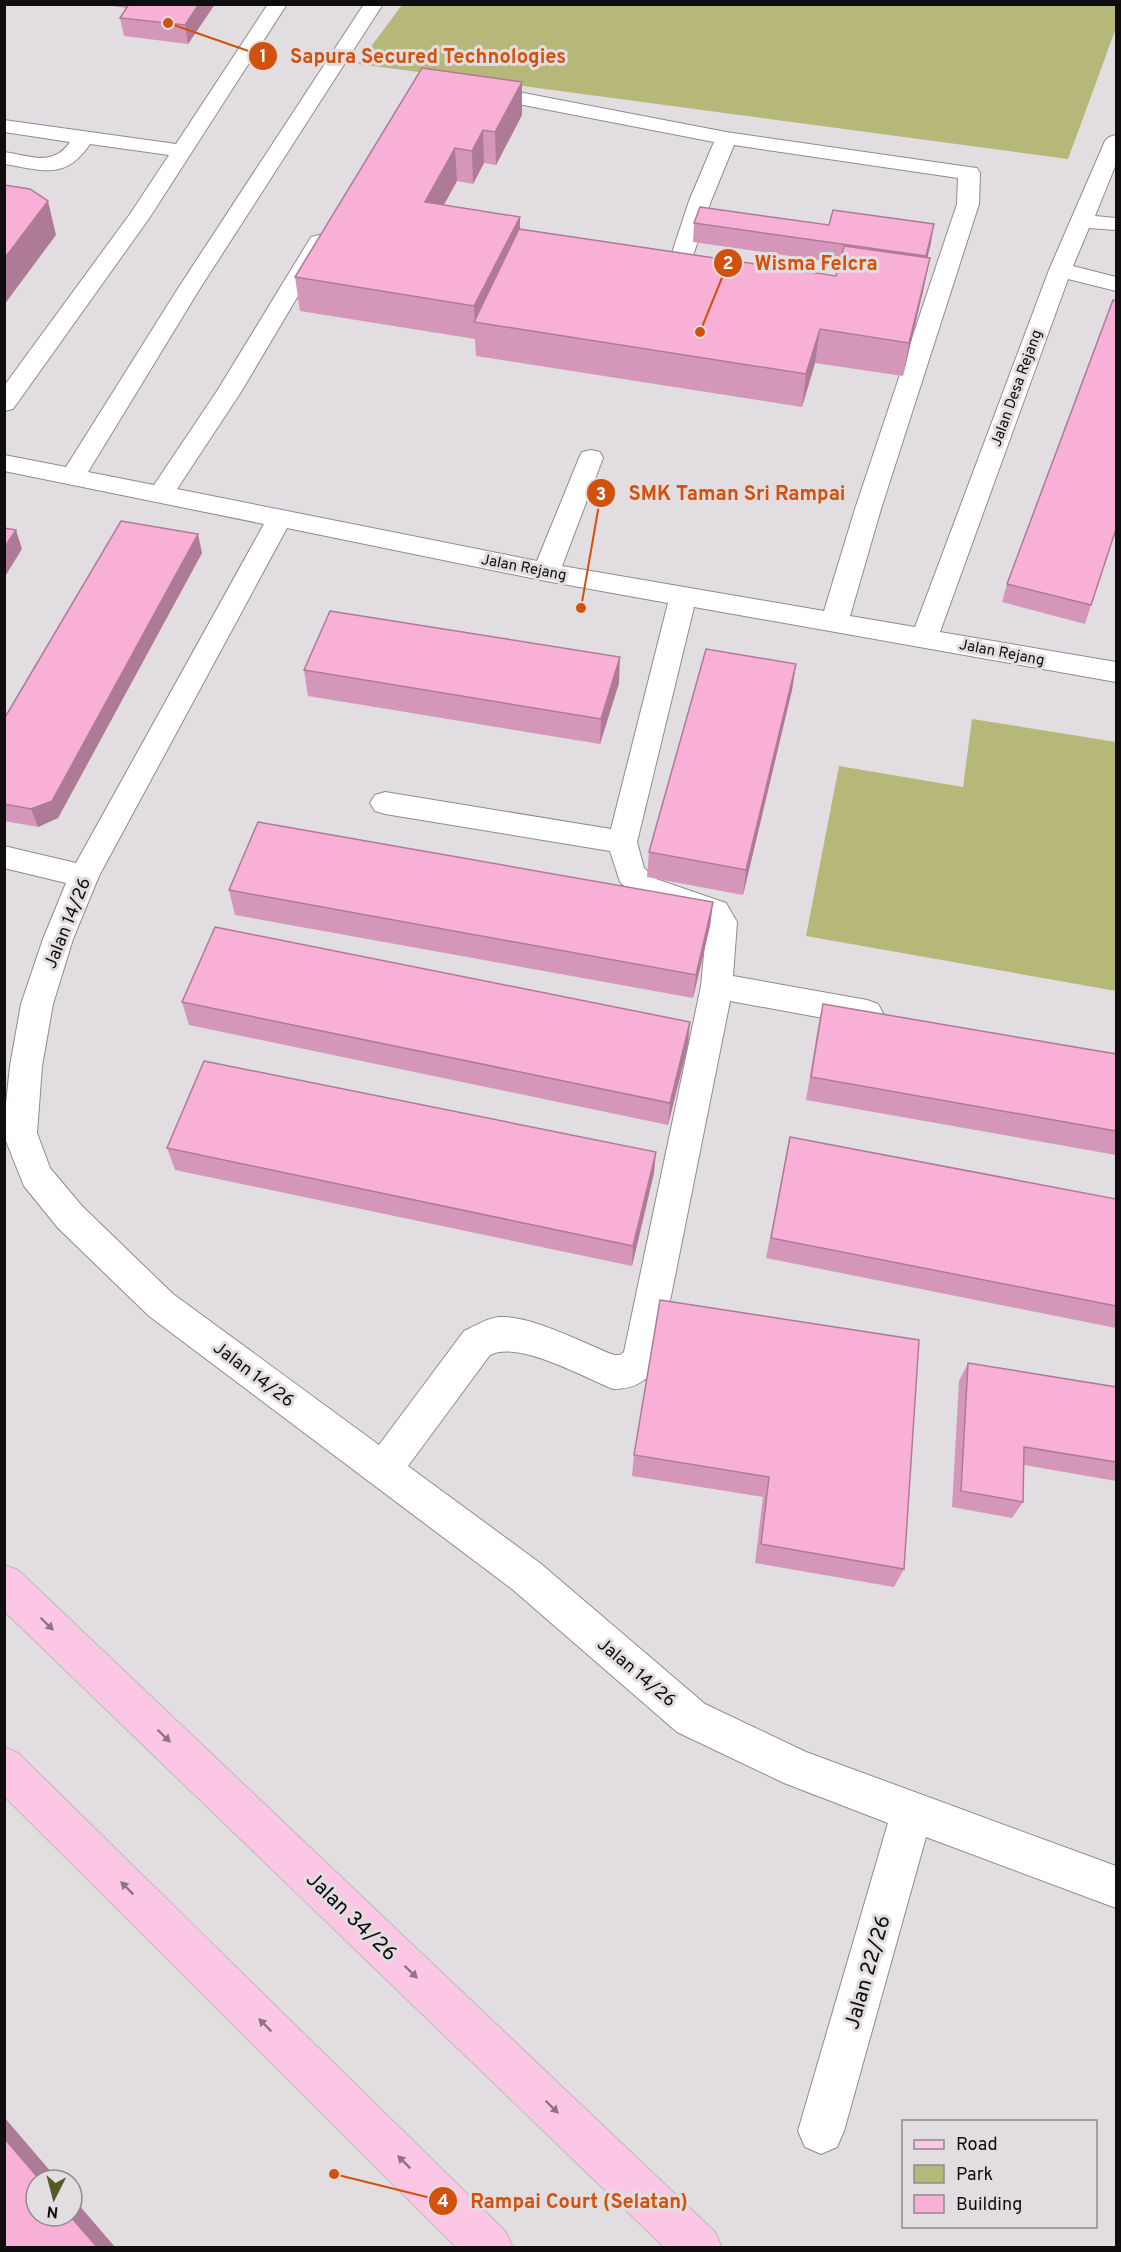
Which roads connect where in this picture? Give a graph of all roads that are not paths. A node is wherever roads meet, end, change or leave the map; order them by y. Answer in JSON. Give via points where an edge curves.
{"nodes":[{"id":1,"x":278,"y":4,"type":"edge"},
{"id":2,"x":374,"y":4,"type":"edge"},
{"id":3,"x":451,"y":85,"type":"edge"},
{"id":4,"x":4,"y":126,"type":"edge"},
{"id":5,"x":84,"y":137,"type":"junction"},
{"id":6,"x":726,"y":138,"type":"junction"},
{"id":7,"x":1116,"y":141,"type":"edge"},
{"id":8,"x":183,"y":151,"type":"junction"},
{"id":9,"x":4,"y":158,"type":"edge"},
{"id":10,"x":1082,"y":221,"type":"junction"},
{"id":11,"x":1116,"y":224,"type":"edge"},
{"id":12,"x":327,"y":229,"type":"edge"},
{"id":13,"x":705,"y":262,"type":"edge"},
{"id":14,"x":1060,"y":270,"type":"junction"},
{"id":15,"x":1116,"y":284,"type":"edge"},
{"id":16,"x":4,"y":404,"type":"edge"},
{"id":17,"x":591,"y":458,"type":"dead end"},
{"id":18,"x":4,"y":463,"type":"edge"},
{"id":19,"x":72,"y":477,"type":"junction"},
{"id":20,"x":160,"y":495,"type":"junction"},
{"id":21,"x":279,"y":519,"type":"junction"},
{"id":22,"x":546,"y":572,"type":"junction"},
{"id":23,"x":683,"y":597,"type":"junction"},
{"id":24,"x":834,"y":623,"type":"junction"},
{"id":25,"x":924,"y":638,"type":"junction"},
{"id":26,"x":1116,"y":672,"type":"edge"},
{"id":27,"x":385,"y":803,"type":"dead end"},
{"id":28,"x":622,"y":842,"type":"junction"},
{"id":29,"x":4,"y":857,"type":"edge"},
{"id":30,"x":84,"y":876,"type":"junction"},
{"id":31,"x":717,"y":986,"type":"junction"},
{"id":32,"x":893,"y":1017,"type":"edge"},
{"id":33,"x":383,"y":1470,"type":"junction"},
{"id":34,"x":4,"y":1584,"type":"edge"},
{"id":35,"x":4,"y":1767,"type":"edge"},
{"id":36,"x":912,"y":1813,"type":"junction"},
{"id":37,"x":1116,"y":1887,"type":"edge"},
{"id":38,"x":821,"y":2131,"type":"dead end"},
{"id":39,"x":490,"y":2247,"type":"edge"},
{"id":40,"x":699,"y":2247,"type":"edge"}],
"edges":[{"from":1,"to":8,"type":"street"},
{"from":2,"to":19,"type":"street"},
{"from":3,"to":6,"type":"street"},
{"from":4,"to":5,"type":"street"},
{"from":5,"to":8,"type":"street"},
{"from":5,"to":9,"type":"street","via":[[68,160],[60,163]]},
{"from":6,"to":13,"type":"street","via":[[700,201],[670,257]]},
{"from":6,"to":24,"type":"street","via":[[969,173],[968,204]]},
{"from":7,"to":10,"type":"street","name":"Jalan Desa Rejang"},
{"from":8,"to":16,"type":"street"},
{"from":10,"to":11,"type":"street"},
{"from":10,"to":14,"type":"street","name":"Jalan Desa Rejang"},
{"from":12,"to":20,"type":"street","via":[[229,392]]},
{"from":14,"to":15,"type":"street"},
{"from":14,"to":25,"type":"street","name":"Jalan Desa Rejang"},
{"from":17,"to":22,"type":"street"},
{"from":18,"to":19,"type":"street","name":"Jalan Rejang"},
{"from":19,"to":20,"type":"street","name":"Jalan Rejang"},
{"from":20,"to":21,"type":"street","name":"Jalan Rejang"},
{"from":21,"to":22,"type":"street","name":"Jalan Rejang"},
{"from":21,"to":30,"type":"street","name":"Jalan 14/26"},
{"from":22,"to":23,"type":"street","name":"Jalan Rejang"},
{"from":23,"to":24,"type":"street","name":"Jalan Rejang"},
{"from":23,"to":28,"type":"street"},
{"from":24,"to":25,"type":"street","name":"Jalan Rejang"},
{"from":25,"to":26,"type":"street","name":"Jalan Rejang"},
{"from":27,"to":28,"type":"street"},
{"from":28,"to":31,"type":"street","via":[[631,874],[645,887],[715,911],[722,922]]},
{"from":29,"to":30,"type":"street"},
{"from":30,"to":33,"type":"street","name":"Jalan 14/26","via":[[37,1004],[26,1066],[20,1133],[36,1176],[70,1217],[161,1305]]},
{"from":31,"to":32,"type":"street"},
{"from":31,"to":33,"type":"street","via":[[640,1361],[627,1372],[613,1372],[522,1335],[497,1333],[477,1343]]},
{"from":33,"to":36,"type":"street","name":"Jalan 14/26","via":[[526,1576],[691,1718],[798,1769]]},
{"from":34,"to":40,"type":"main road","name":"Jalan 34/26","one_way":true},
{"from":39,"to":35,"type":"main road","one_way":true},
{"from":36,"to":37,"type":"street","name":"Jalan 14/26"},
{"from":36,"to":38,"type":"street","name":"Jalan 22/26"}]}
